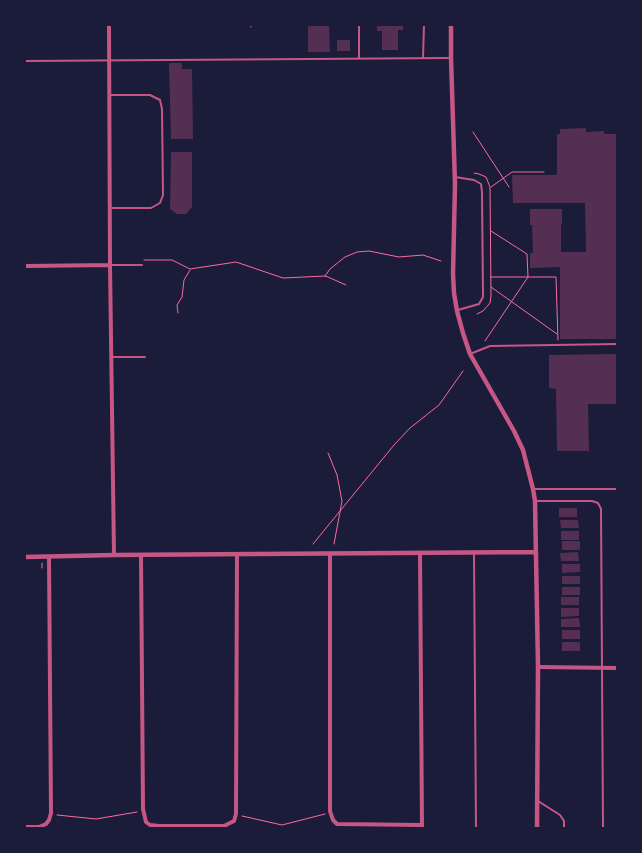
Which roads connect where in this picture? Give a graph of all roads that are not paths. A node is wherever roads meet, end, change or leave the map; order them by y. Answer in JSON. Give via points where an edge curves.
{"nodes":[{"id":1,"x":109,"y":25,"type":"edge"},
{"id":2,"x":359,"y":25,"type":"edge"},
{"id":3,"x":424,"y":25,"type":"edge"},
{"id":4,"x":451,"y":25,"type":"edge"},
{"id":5,"x":359,"y":58,"type":"junction"},
{"id":6,"x":423,"y":58,"type":"junction"},
{"id":7,"x":451,"y":58,"type":"junction"},
{"id":8,"x":109,"y":60,"type":"junction"},
{"id":9,"x":25,"y":61,"type":"edge"},
{"id":10,"x":109,"y":96,"type":"junction"},
{"id":11,"x":455,"y":177,"type":"junction"},
{"id":12,"x":110,"y":208,"type":"junction"},
{"id":13,"x":110,"y":265,"type":"junction"},
{"id":14,"x":142,"y":265,"type":"dead end"},
{"id":15,"x":25,"y":266,"type":"edge"},
{"id":16,"x":457,"y":311,"type":"junction"},
{"id":17,"x":617,"y":344,"type":"edge"},
{"id":18,"x":470,"y":354,"type":"junction"},
{"id":19,"x":145,"y":356,"type":"dead end"},
{"id":20,"x":111,"y":358,"type":"junction"},
{"id":21,"x":533,"y":489,"type":"junction"},
{"id":22,"x":617,"y":489,"type":"edge"},
{"id":23,"x":535,"y":502,"type":"junction"},
{"id":24,"x":536,"y":552,"type":"junction"},
{"id":25,"x":420,"y":553,"type":"junction"},
{"id":26,"x":474,"y":553,"type":"junction"},
{"id":27,"x":237,"y":554,"type":"junction"},
{"id":28,"x":330,"y":554,"type":"junction"},
{"id":29,"x":114,"y":555,"type":"junction"},
{"id":30,"x":141,"y":555,"type":"junction"},
{"id":31,"x":49,"y":556,"type":"junction"},
{"id":32,"x":25,"y":557,"type":"edge"},
{"id":33,"x":538,"y":667,"type":"junction"},
{"id":34,"x":602,"y":668,"type":"junction"},
{"id":35,"x":617,"y":668,"type":"edge"},
{"id":36,"x":537,"y":801,"type":"junction"},
{"id":37,"x":422,"y":826,"type":"edge"},
{"id":38,"x":25,"y":827,"type":"edge"},
{"id":39,"x":476,"y":828,"type":"edge"},
{"id":40,"x":537,"y":828,"type":"edge"},
{"id":41,"x":564,"y":828,"type":"edge"},
{"id":42,"x":603,"y":828,"type":"edge"}],
"edges":[{"from":1,"to":8,"type":"street"},
{"from":2,"to":5,"type":"lane"},
{"from":3,"to":6,"type":"lane"},
{"from":4,"to":7,"type":"street"},
{"from":5,"to":6,"type":"lane"},
{"from":5,"to":8,"type":"lane"},
{"from":6,"to":7,"type":"lane"},
{"from":7,"to":11,"type":"street"},
{"from":8,"to":9,"type":"lane"},
{"from":8,"to":10,"type":"street"},
{"from":10,"to":12,"type":"street"},
{"from":10,"to":12,"type":"lane","via":[[150,95],[160,100],[162,109],[160,203],[151,208]]},
{"from":11,"to":16,"type":"street","via":[[454,293]]},
{"from":11,"to":16,"type":"lane","via":[[474,180],[481,184],[482,192],[483,297],[478,304]]},
{"from":12,"to":13,"type":"street"},
{"from":13,"to":14,"type":"lane"},
{"from":13,"to":15,"type":"street"},
{"from":13,"to":20,"type":"street"},
{"from":16,"to":18,"type":"street"},
{"from":17,"to":18,"type":"lane","via":[[490,346]]},
{"from":18,"to":21,"type":"street","via":[[514,431]]},
{"from":19,"to":20,"type":"lane"},
{"from":20,"to":29,"type":"street"},
{"from":21,"to":22,"type":"lane"},
{"from":21,"to":23,"type":"street"},
{"from":23,"to":24,"type":"street"},
{"from":23,"to":34,"type":"lane","via":[[592,501],[601,509]]},
{"from":24,"to":26,"type":"street"},
{"from":24,"to":33,"type":"street"},
{"from":25,"to":26,"type":"street"},
{"from":25,"to":28,"type":"street"},
{"from":25,"to":37,"type":"street"},
{"from":26,"to":39,"type":"lane"},
{"from":27,"to":28,"type":"street"},
{"from":27,"to":30,"type":"street"},
{"from":27,"to":30,"type":"street","via":[[236,814],[234,821],[224,826],[159,826],[146,822]]},
{"from":28,"to":37,"type":"street","via":[[332,820],[337,824]]},
{"from":29,"to":30,"type":"street"},
{"from":29,"to":31,"type":"street"},
{"from":31,"to":32,"type":"street"},
{"from":31,"to":38,"type":"street","via":[[51,813],[46,824]]},
{"from":33,"to":34,"type":"street"},
{"from":33,"to":36,"type":"street"},
{"from":34,"to":35,"type":"street"},
{"from":34,"to":42,"type":"lane"},
{"from":36,"to":40,"type":"street"},
{"from":36,"to":41,"type":"lane","via":[[560,815]]}]}
